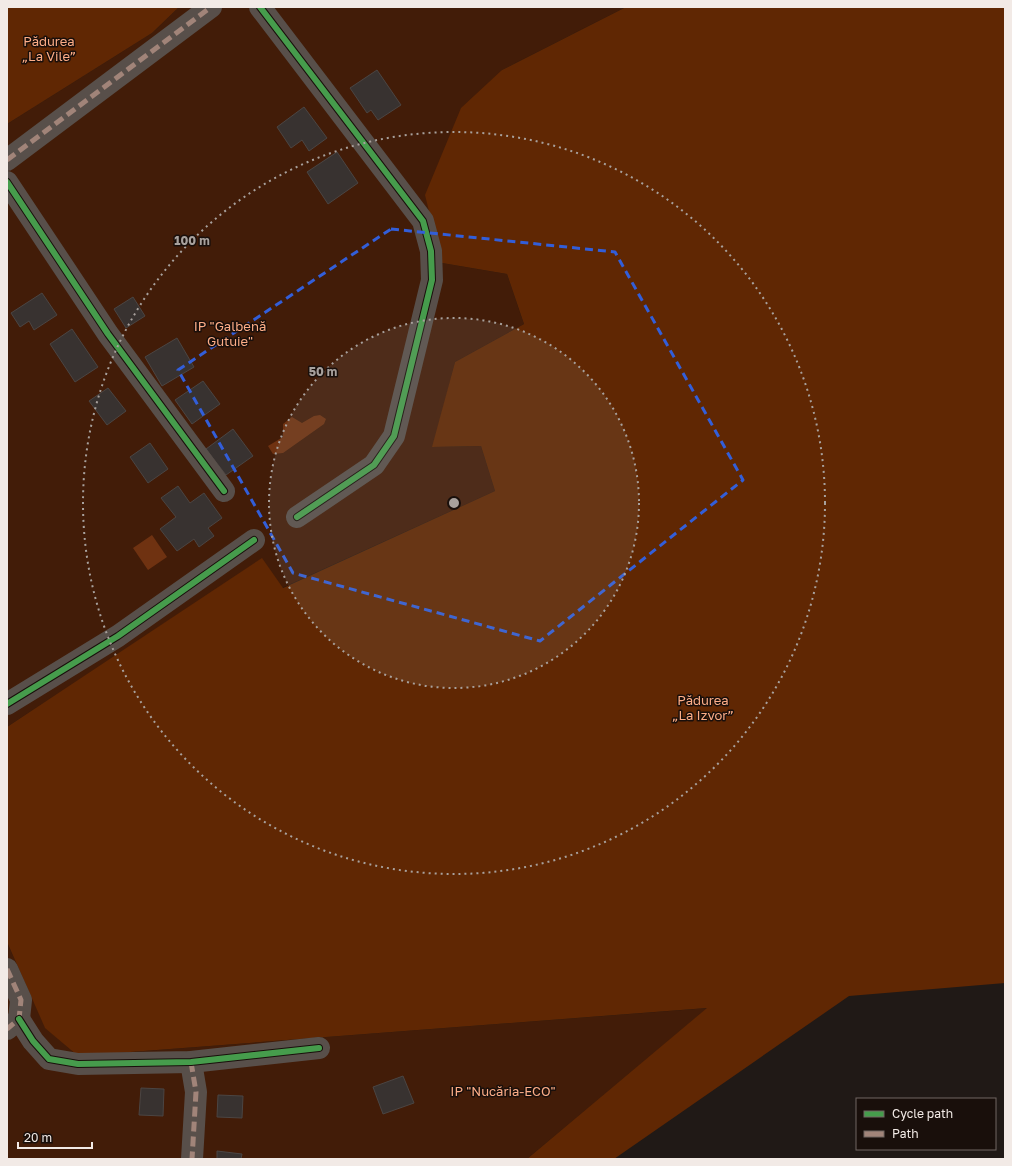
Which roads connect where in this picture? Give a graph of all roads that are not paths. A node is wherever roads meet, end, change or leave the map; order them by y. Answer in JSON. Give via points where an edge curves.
{"nodes":[{"id":1,"x":211,"y":7,"type":"edge"},
{"id":2,"x":260,"y":7,"type":"edge"},
{"id":3,"x":7,"y":160,"type":"edge"},
{"id":4,"x":7,"y":182,"type":"edge"},
{"id":5,"x":224,"y":491,"type":"dead end"},
{"id":6,"x":297,"y":517,"type":"dead end"},
{"id":7,"x":254,"y":540,"type":"dead end"},
{"id":8,"x":7,"y":704,"type":"edge"},
{"id":9,"x":7,"y":969,"type":"edge"},
{"id":10,"x":13,"y":1024,"type":"edge"},
{"id":11,"x":319,"y":1048,"type":"dead end"},
{"id":12,"x":191,"y":1062,"type":"junction"},
{"id":13,"x":192,"y":1159,"type":"edge"}],
"edges":[{"from":1,"to":3,"type":"street"},
{"from":2,"to":6,"type":"street","via":[[423,220],[431,251],[432,280],[394,436],[374,465]]},
{"from":4,"to":5,"type":"street","via":[[108,334]]},
{"from":7,"to":8,"type":"street","via":[[118,636]]},
{"from":9,"to":10,"type":"street","via":[[21,1000]]},
{"from":10,"to":12,"type":"street","via":[[49,1059],[78,1064]]},
{"from":11,"to":12,"type":"street"},
{"from":12,"to":13,"type":"street","via":[[196,1092]]}]}
